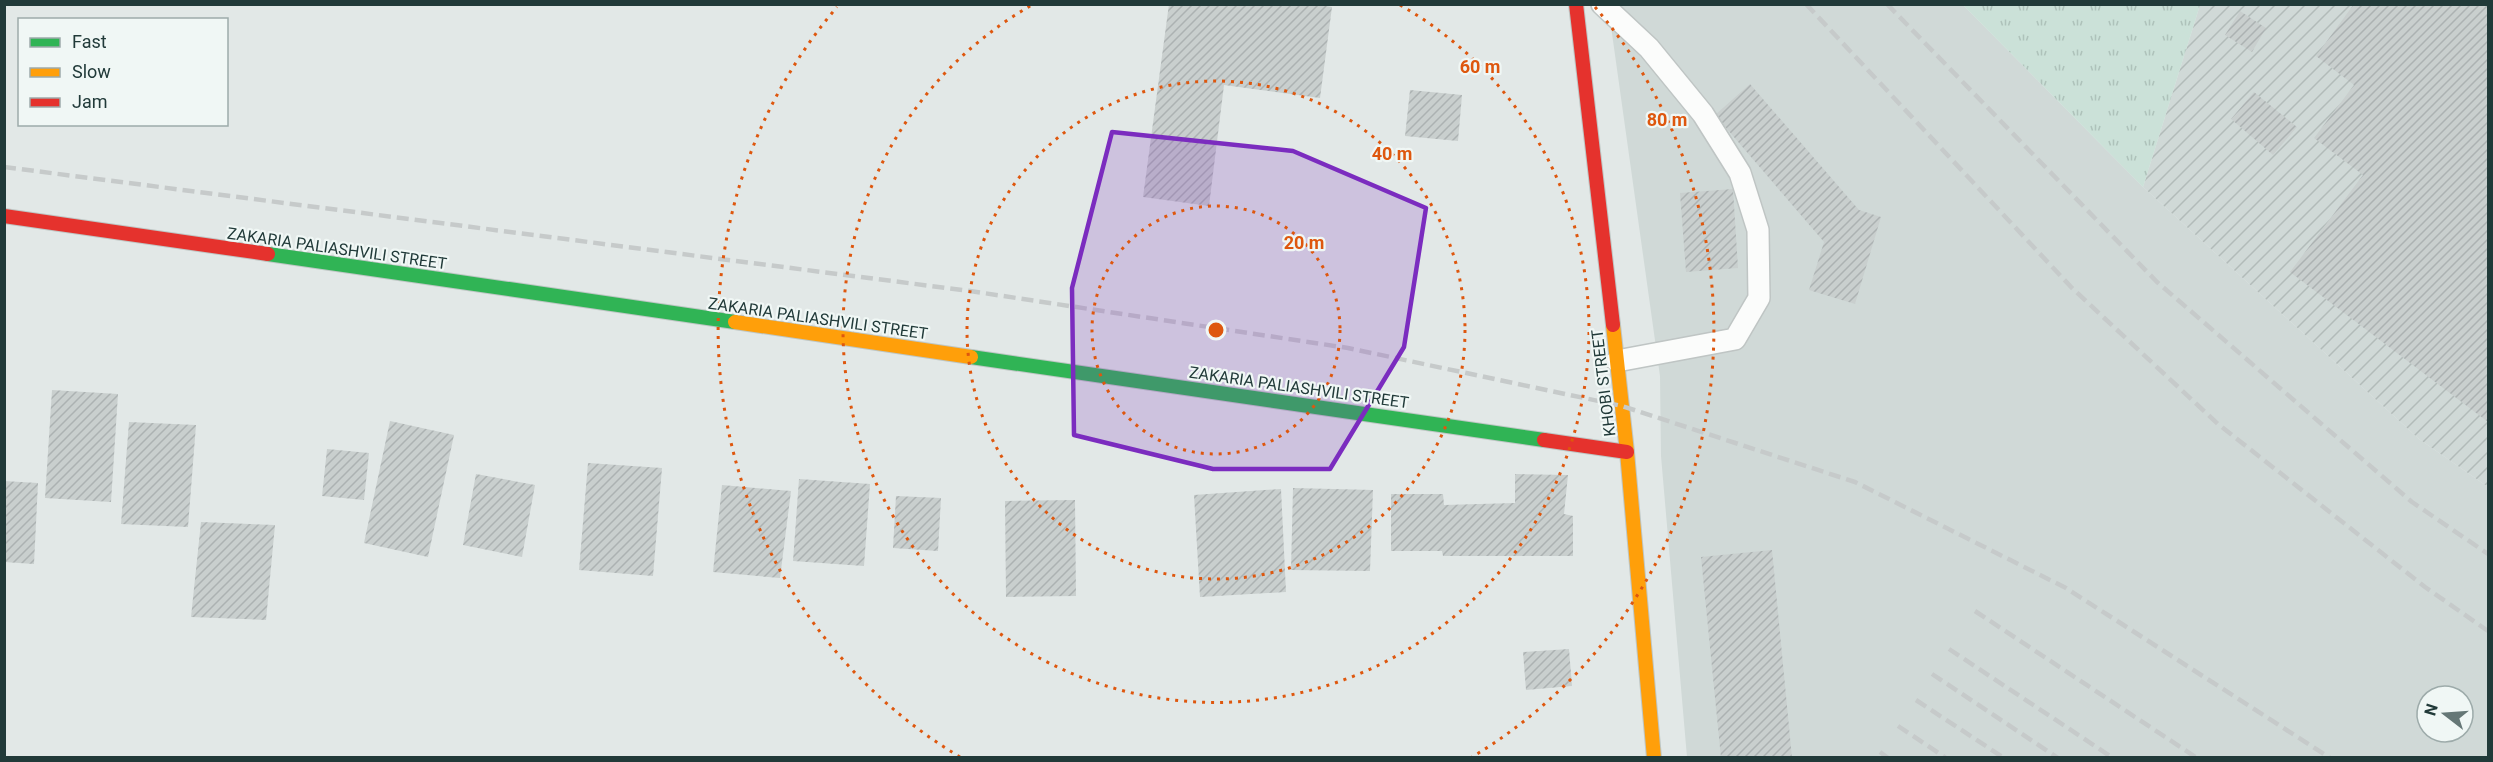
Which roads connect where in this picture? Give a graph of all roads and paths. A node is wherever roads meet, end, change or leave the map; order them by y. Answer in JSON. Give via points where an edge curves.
{"nodes":[{"id":1,"x":1576,"y":4,"type":"edge"},
{"id":2,"x":1602,"y":4,"type":"edge"},
{"id":3,"x":4,"y":216,"type":"edge"},
{"id":4,"x":1617,"y":361,"type":"junction"},
{"id":5,"x":1627,"y":452,"type":"junction"},
{"id":6,"x":1654,"y":758,"type":"edge"}],
"edges":[{"from":1,"to":4,"type":"street","name":"KHOBI STREET"},
{"from":2,"to":4,"type":"lane","via":[[1649,48],[1703,114],[1740,173],[1758,230],[1759,298],[1735,339]]},
{"from":3,"to":5,"type":"street","name":"ZAKARIA PALIASHVILI STREET"},
{"from":4,"to":5,"type":"street","name":"KHOBI STREET"},
{"from":5,"to":6,"type":"street","name":"KHOBI STREET"}]}
